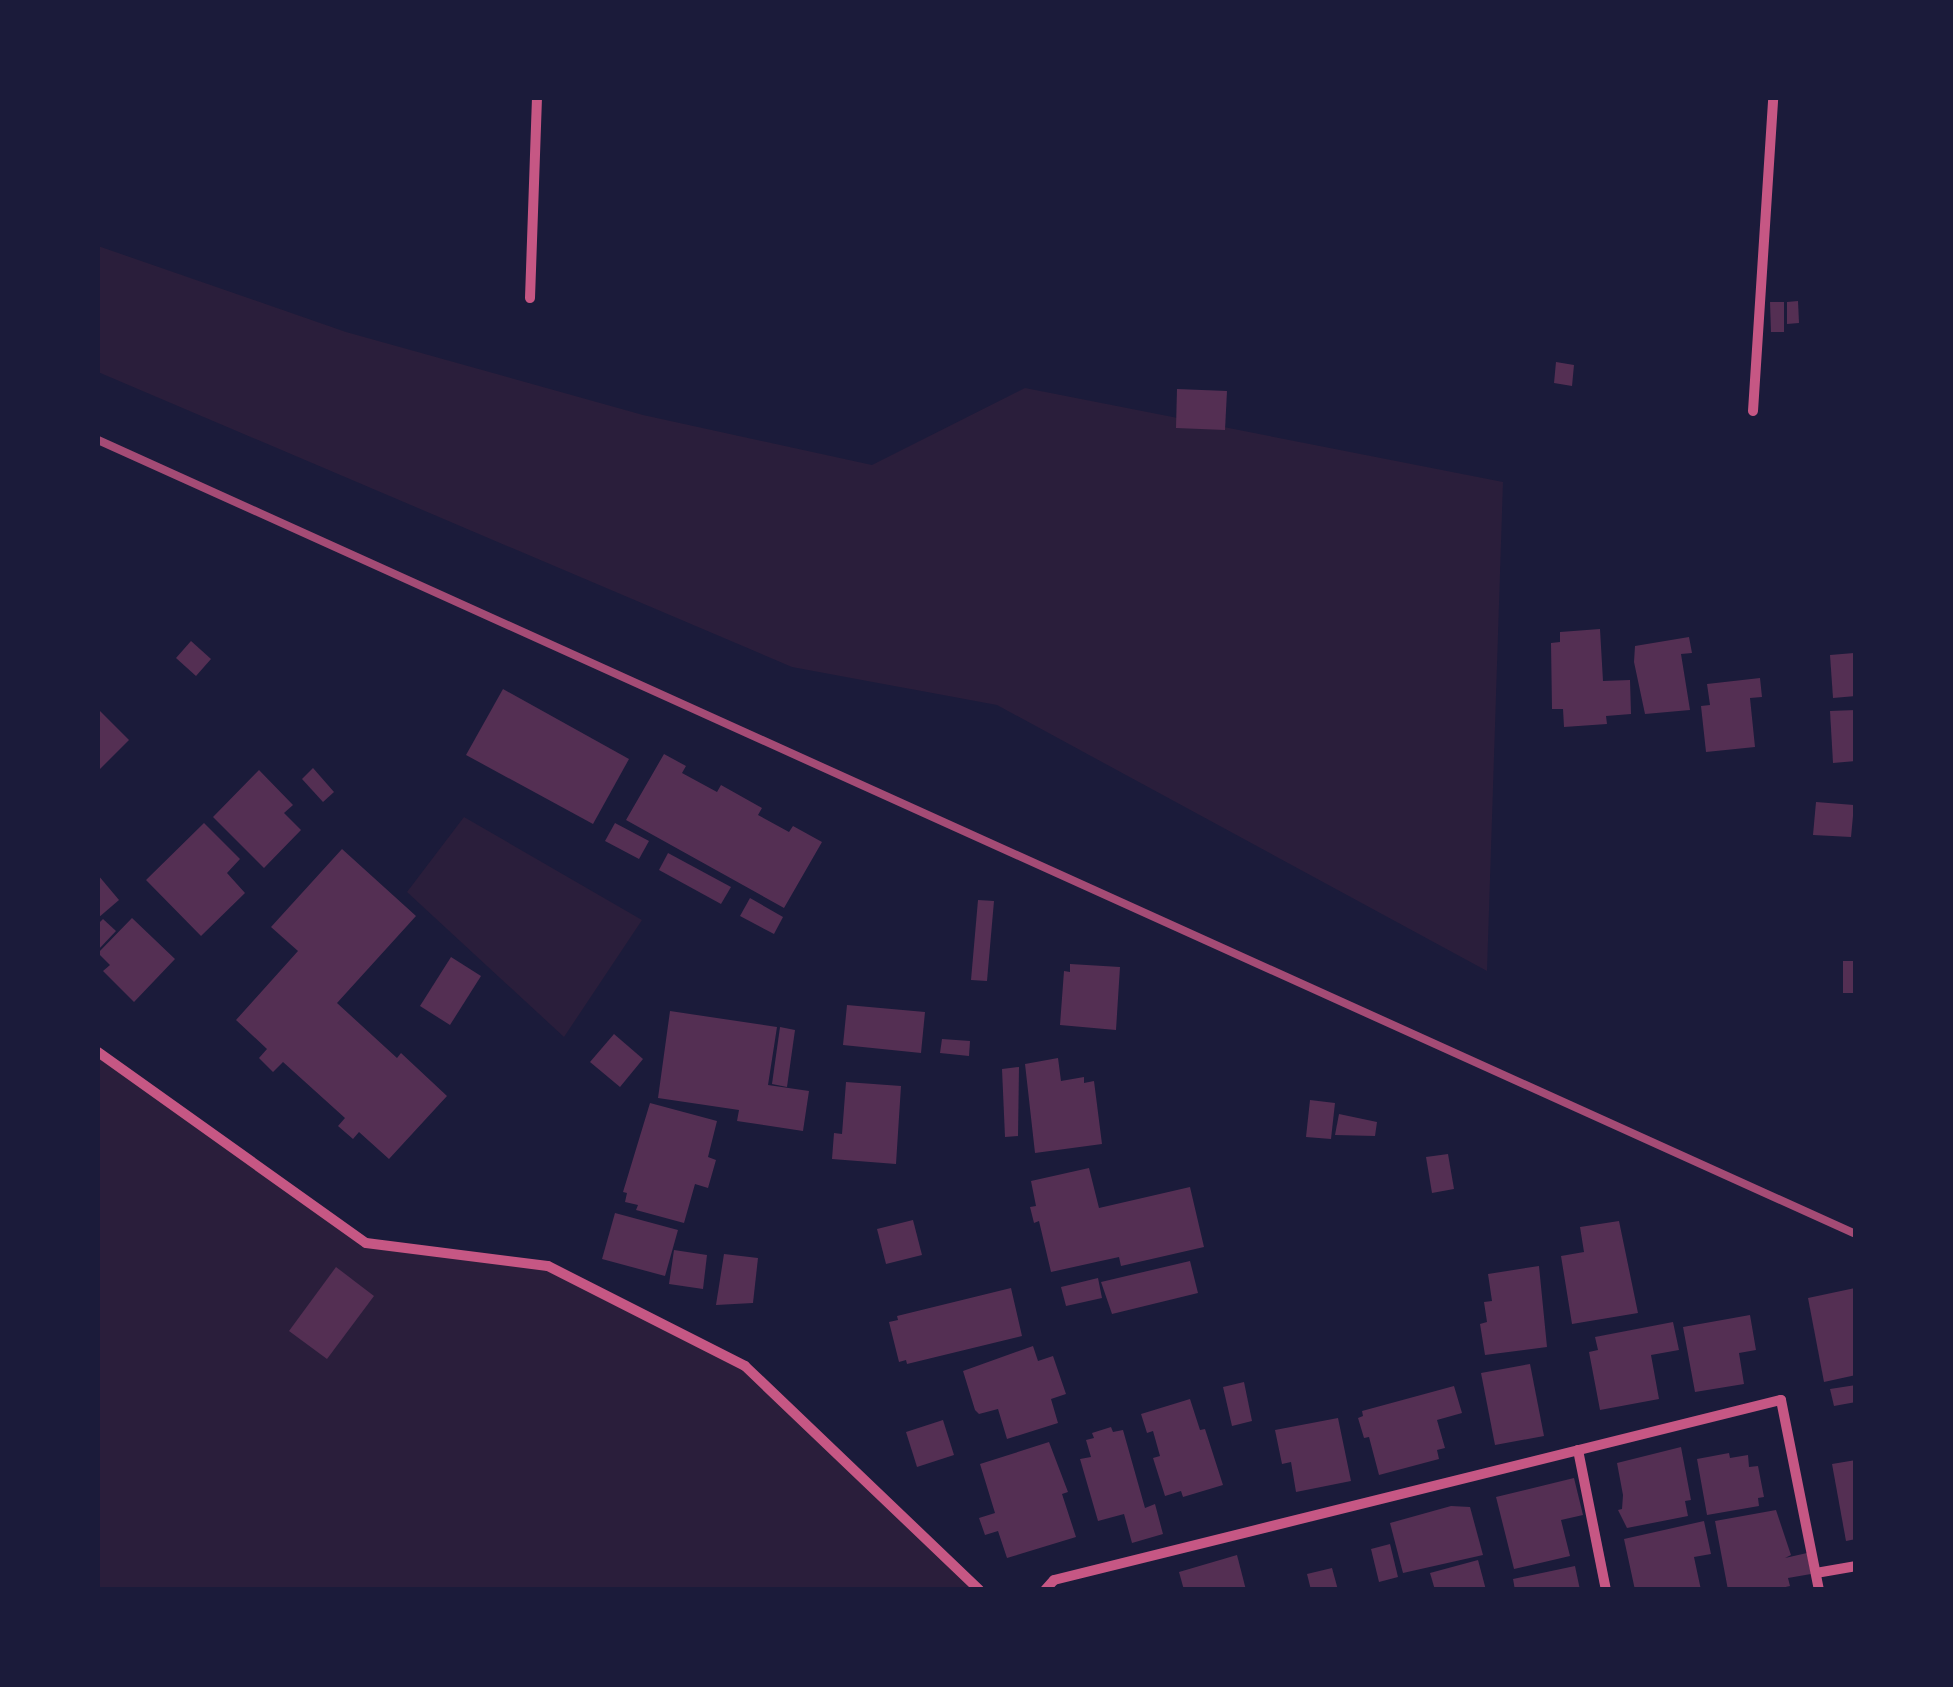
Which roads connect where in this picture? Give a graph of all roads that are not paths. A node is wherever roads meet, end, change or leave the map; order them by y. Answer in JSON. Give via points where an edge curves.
{"nodes":[{"id":1,"x":537,"y":98,"type":"edge"},
{"id":2,"x":1773,"y":98,"type":"edge"},
{"id":3,"x":530,"y":298,"type":"dead end"},
{"id":4,"x":1753,"y":411,"type":"dead end"},
{"id":5,"x":98,"y":1052,"type":"edge"},
{"id":6,"x":1578,"y":1450,"type":"junction"},
{"id":7,"x":1856,"y":1566,"type":"edge"},
{"id":8,"x":1816,"y":1573,"type":"junction"},
{"id":9,"x":978,"y":1590,"type":"edge"},
{"id":10,"x":1045,"y":1590,"type":"edge"},
{"id":11,"x":1606,"y":1590,"type":"edge"},
{"id":12,"x":1819,"y":1590,"type":"edge"}],
"edges":[{"from":1,"to":3,"type":"street"},
{"from":2,"to":4,"type":"street"},
{"from":5,"to":9,"type":"street","via":[[366,1243],[548,1266],[745,1366]]},
{"from":6,"to":8,"type":"street","via":[[1781,1400]]},
{"from":6,"to":10,"type":"street","via":[[1054,1580]]},
{"from":6,"to":11,"type":"street"},
{"from":7,"to":8,"type":"street"},
{"from":8,"to":12,"type":"street"}]}
